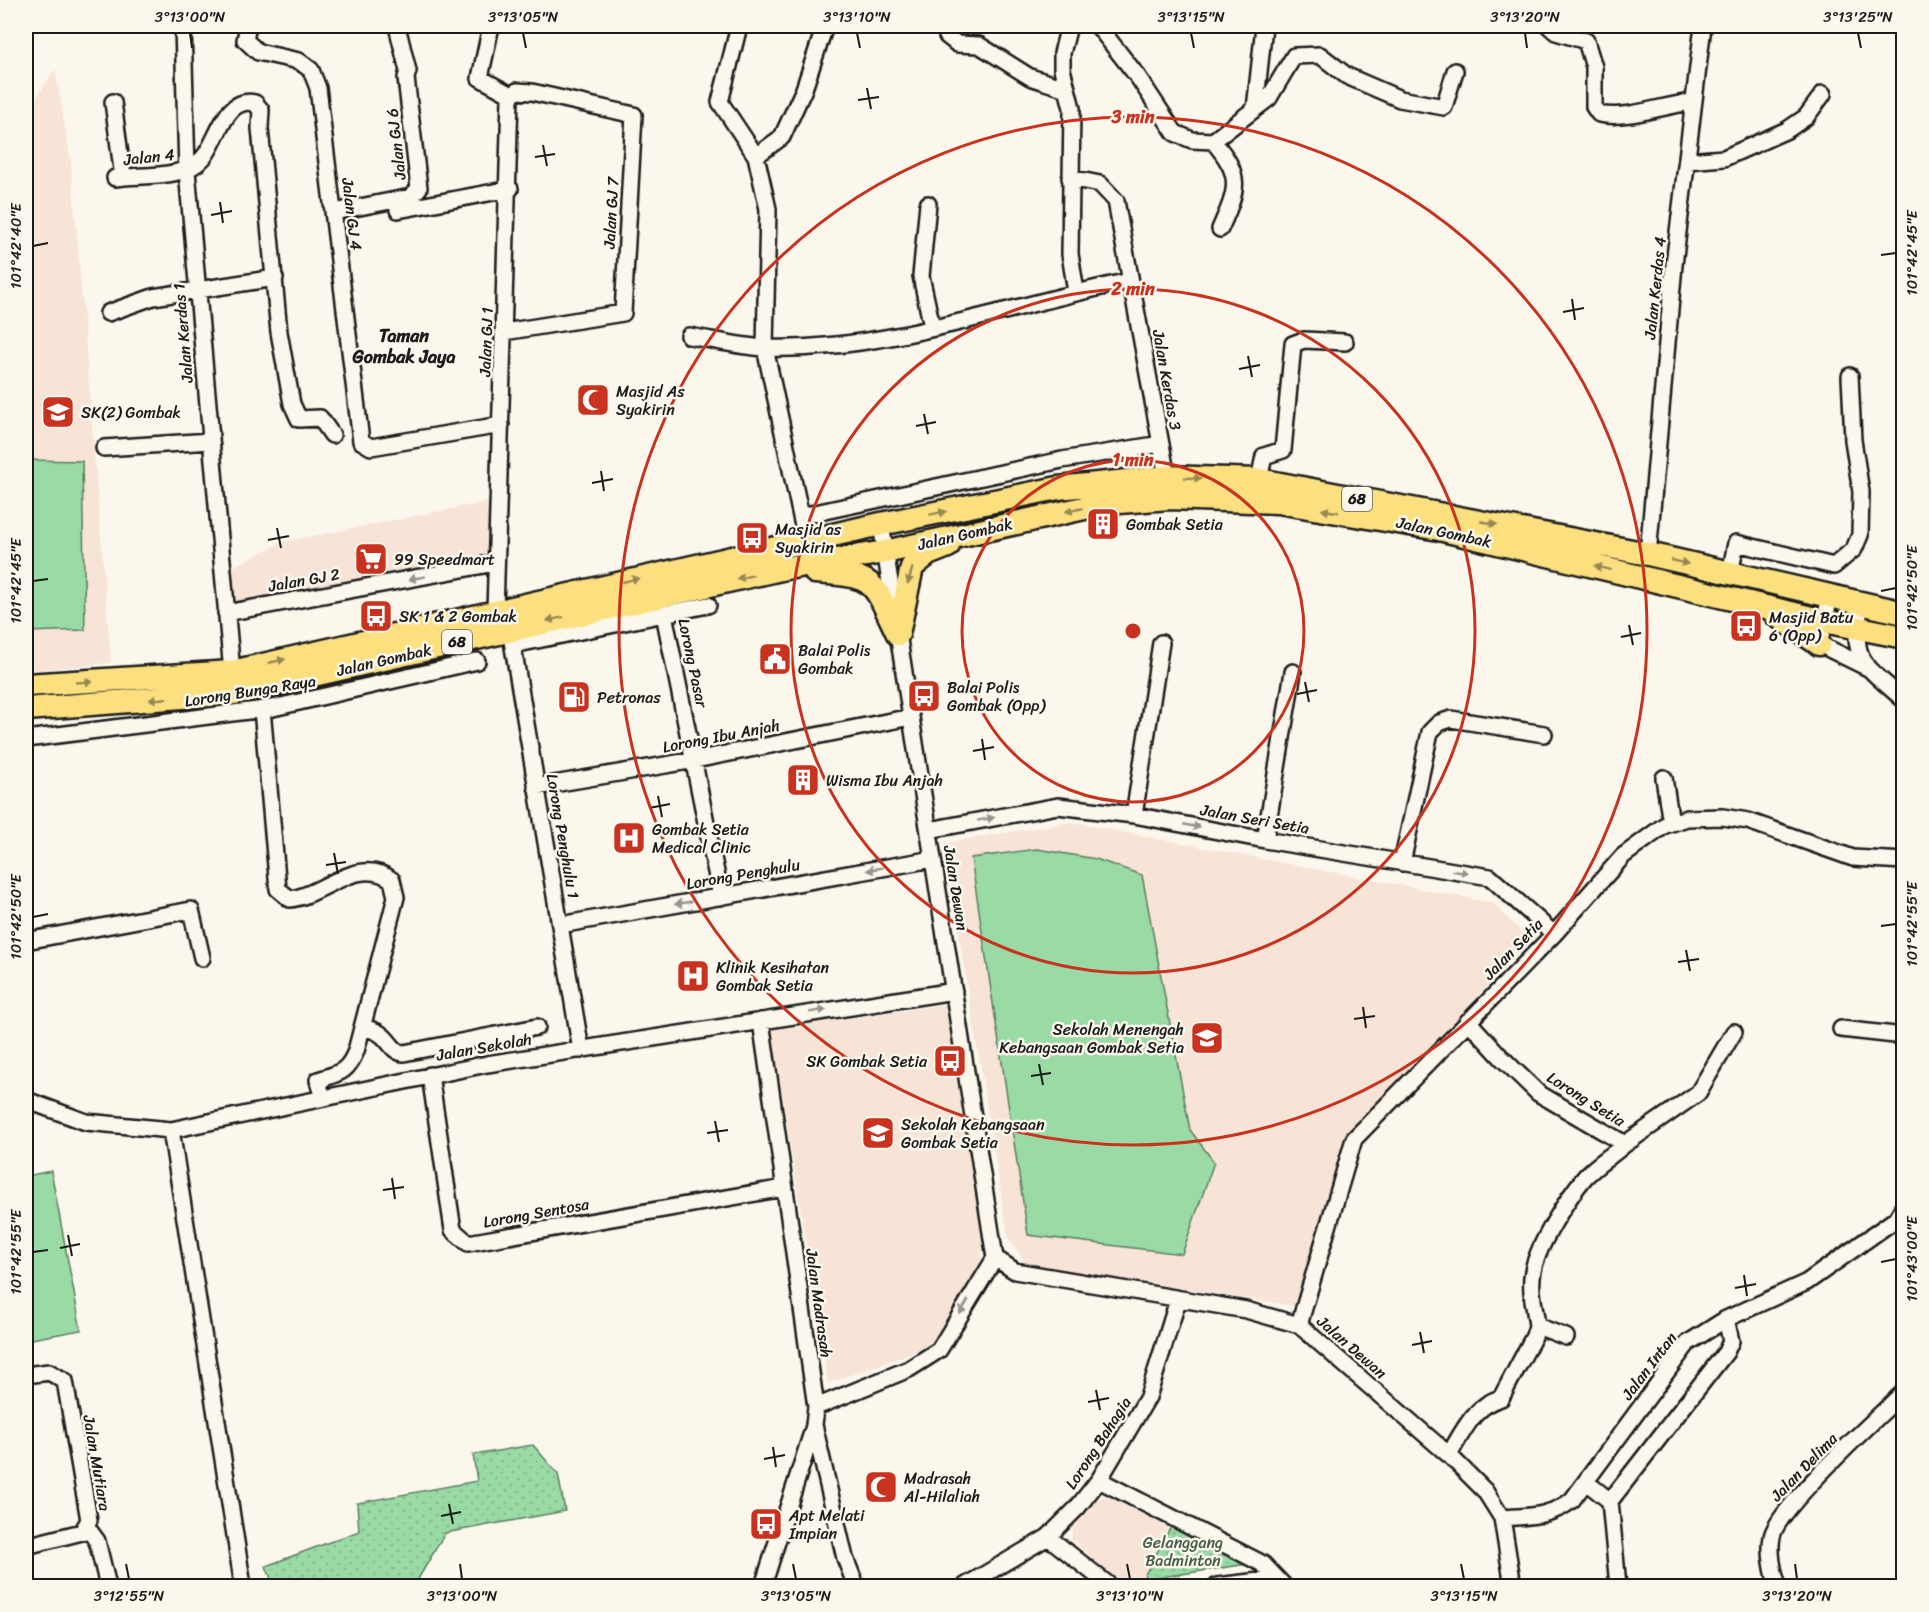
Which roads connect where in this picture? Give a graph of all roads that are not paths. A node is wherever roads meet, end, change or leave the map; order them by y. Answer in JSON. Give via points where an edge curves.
{"nodes":[{"id":1,"x":183,"y":26,"type":"edge"},
{"id":2,"x":248,"y":26,"type":"edge"},
{"id":3,"x":397,"y":26,"type":"edge"},
{"id":4,"x":491,"y":26,"type":"edge"},
{"id":5,"x":739,"y":26,"type":"edge"},
{"id":6,"x":825,"y":26,"type":"edge"},
{"id":7,"x":947,"y":26,"type":"edge"},
{"id":8,"x":1069,"y":26,"type":"edge"},
{"id":9,"x":1098,"y":26,"type":"edge"},
{"id":10,"x":1264,"y":26,"type":"edge"},
{"id":11,"x":1549,"y":26,"type":"edge"},
{"id":12,"x":1703,"y":26,"type":"edge"},
{"id":13,"x":1455,"y":71,"type":"dead end"},
{"id":14,"x":1066,"y":88,"type":"junction"},
{"id":15,"x":1823,"y":94,"type":"dead end"},
{"id":16,"x":511,"y":95,"type":"junction"},
{"id":17,"x":113,"y":102,"type":"dead end"},
{"id":18,"x":1692,"y":102,"type":"junction"},
{"id":19,"x":1254,"y":109,"type":"junction"},
{"id":20,"x":1214,"y":141,"type":"junction"},
{"id":21,"x":756,"y":156,"type":"junction"},
{"id":22,"x":1687,"y":160,"type":"junction"},
{"id":23,"x":187,"y":171,"type":"junction"},
{"id":24,"x":1070,"y":178,"type":"junction"},
{"id":25,"x":510,"y":189,"type":"junction"},
{"id":26,"x":928,"y":204,"type":"dead end"},
{"id":27,"x":334,"y":217,"type":"junction"},
{"id":28,"x":1220,"y":229,"type":"dead end"},
{"id":29,"x":275,"y":278,"type":"junction"},
{"id":30,"x":1131,"y":281,"type":"junction"},
{"id":31,"x":198,"y":291,"type":"junction"},
{"id":32,"x":1076,"y":292,"type":"junction"},
{"id":33,"x":108,"y":313,"type":"dead end"},
{"id":34,"x":932,"y":327,"type":"junction"},
{"id":35,"x":504,"y":332,"type":"junction"},
{"id":36,"x":689,"y":336,"type":"dead end"},
{"id":37,"x":1345,"y":342,"type":"dead end"},
{"id":38,"x":765,"y":348,"type":"junction"},
{"id":39,"x":1850,"y":376,"type":"dead end"},
{"id":40,"x":501,"y":425,"type":"junction"},
{"id":41,"x":333,"y":435,"type":"dead end"},
{"id":42,"x":211,"y":441,"type":"junction"},
{"id":43,"x":1161,"y":444,"type":"junction"},
{"id":44,"x":104,"y":448,"type":"dead end"},
{"id":45,"x":1167,"y":477,"type":"junction"},
{"id":46,"x":1259,"y":480,"type":"junction"},
{"id":47,"x":801,"y":516,"type":"junction"},
{"id":48,"x":881,"y":524,"type":"junction"},
{"id":49,"x":994,"y":528,"type":"junction"},
{"id":50,"x":806,"y":540,"type":"junction"},
{"id":51,"x":885,"y":552,"type":"junction"},
{"id":52,"x":1647,"y":554,"type":"junction"},
{"id":53,"x":495,"y":563,"type":"junction"},
{"id":54,"x":781,"y":569,"type":"junction"},
{"id":55,"x":1730,"y":574,"type":"junction"},
{"id":56,"x":1830,"y":597,"type":"junction"},
{"id":57,"x":1861,"y":604,"type":"junction"},
{"id":58,"x":708,"y":605,"type":"dead end"},
{"id":59,"x":1762,"y":606,"type":"junction"},
{"id":60,"x":226,"y":613,"type":"junction"},
{"id":61,"x":1904,"y":613,"type":"edge"},
{"id":62,"x":664,"y":614,"type":"junction"},
{"id":63,"x":1824,"y":621,"type":"junction"},
{"id":64,"x":1856,"y":628,"type":"junction"},
{"id":65,"x":506,"y":629,"type":"junction"},
{"id":66,"x":898,"y":634,"type":"junction"},
{"id":67,"x":1904,"y":637,"type":"edge"},
{"id":68,"x":1161,"y":643,"type":"dead end"},
{"id":69,"x":1819,"y":644,"type":"junction"},
{"id":70,"x":477,"y":662,"type":"dead end"},
{"id":71,"x":1868,"y":668,"type":"junction"},
{"id":72,"x":232,"y":672,"type":"junction"},
{"id":73,"x":1293,"y":672,"type":"dead end"},
{"id":74,"x":26,"y":685,"type":"edge"},
{"id":75,"x":1904,"y":700,"type":"edge"},
{"id":76,"x":26,"y":709,"type":"edge"},
{"id":77,"x":261,"y":709,"type":"junction"},
{"id":78,"x":911,"y":717,"type":"junction"},
{"id":79,"x":1544,"y":734,"type":"dead end"},
{"id":80,"x":26,"y":738,"type":"edge"},
{"id":81,"x":695,"y":760,"type":"junction"},
{"id":82,"x":1664,"y":778,"type":"dead end"},
{"id":83,"x":536,"y":787,"type":"junction"},
{"id":84,"x":1134,"y":815,"type":"junction"},
{"id":85,"x":1671,"y":823,"type":"junction"},
{"id":86,"x":929,"y":830,"type":"junction"},
{"id":87,"x":1265,"y":840,"type":"junction"},
{"id":88,"x":933,"y":859,"type":"junction"},
{"id":89,"x":1904,"y":861,"type":"edge"},
{"id":90,"x":1402,"y":863,"type":"junction"},
{"id":91,"x":721,"y":897,"type":"junction"},
{"id":92,"x":560,"y":925,"type":"junction"},
{"id":93,"x":1554,"y":934,"type":"junction"},
{"id":94,"x":26,"y":941,"type":"edge"},
{"id":95,"x":202,"y":958,"type":"dead end"},
{"id":96,"x":954,"y":991,"type":"junction"},
{"id":97,"x":761,"y":1021,"type":"junction"},
{"id":98,"x":1468,"y":1021,"type":"junction"},
{"id":99,"x":537,"y":1027,"type":"dead end"},
{"id":100,"x":363,"y":1028,"type":"junction"},
{"id":101,"x":1841,"y":1029,"type":"dead end"},
{"id":102,"x":1734,"y":1032,"type":"dead end"},
{"id":103,"x":1904,"y":1036,"type":"edge"},
{"id":104,"x":483,"y":1038,"type":"junction"},
{"id":105,"x":581,"y":1050,"type":"junction"},
{"id":106,"x":487,"y":1064,"type":"junction"},
{"id":107,"x":430,"y":1075,"type":"junction"},
{"id":108,"x":322,"y":1096,"type":"junction"},
{"id":109,"x":26,"y":1100,"type":"edge"},
{"id":110,"x":171,"y":1130,"type":"junction"},
{"id":111,"x":1625,"y":1144,"type":"junction"},
{"id":112,"x":784,"y":1188,"type":"junction"},
{"id":113,"x":1904,"y":1206,"type":"edge"},
{"id":114,"x":995,"y":1258,"type":"junction"},
{"id":115,"x":1178,"y":1300,"type":"junction"},
{"id":116,"x":1726,"y":1319,"type":"junction"},
{"id":117,"x":1299,"y":1325,"type":"junction"},
{"id":118,"x":1537,"y":1326,"type":"junction"},
{"id":119,"x":1566,"y":1337,"type":"dead end"},
{"id":120,"x":26,"y":1375,"type":"edge"},
{"id":121,"x":1904,"y":1392,"type":"edge"},
{"id":122,"x":816,"y":1407,"type":"junction"},
{"id":123,"x":814,"y":1425,"type":"junction"},
{"id":124,"x":1449,"y":1455,"type":"junction"},
{"id":125,"x":1099,"y":1480,"type":"junction"},
{"id":126,"x":1586,"y":1482,"type":"junction"},
{"id":127,"x":1610,"y":1501,"type":"junction"},
{"id":128,"x":1502,"y":1518,"type":"junction"},
{"id":129,"x":86,"y":1526,"type":"junction"},
{"id":130,"x":1048,"y":1537,"type":"junction"},
{"id":131,"x":26,"y":1546,"type":"edge"},
{"id":132,"x":1280,"y":1583,"type":"edge"},
{"id":133,"x":108,"y":1587,"type":"edge"},
{"id":134,"x":243,"y":1587,"type":"edge"},
{"id":135,"x":764,"y":1587,"type":"edge"},
{"id":136,"x":856,"y":1587,"type":"edge"},
{"id":137,"x":965,"y":1587,"type":"edge"},
{"id":138,"x":1110,"y":1587,"type":"edge"},
{"id":139,"x":1217,"y":1587,"type":"edge"},
{"id":140,"x":1513,"y":1587,"type":"edge"},
{"id":141,"x":1618,"y":1587,"type":"edge"},
{"id":142,"x":1778,"y":1587,"type":"edge"}],
"edges":[{"from":1,"to":23,"type":"street","name":"Jalan Kerdas 1"},
{"from":2,"to":27,"type":"street","name":"Jalan GJ 4","via":[[245,40],[258,52],[299,61],[310,70],[318,88]]},
{"from":3,"to":27,"type":"street","name":"Jalan GJ 6","via":[[408,71],[419,188],[411,197]]},
{"from":4,"to":16,"type":"street","via":[[480,78]]},
{"from":5,"to":21,"type":"street","via":[[720,102]]},
{"from":6,"to":21,"type":"street","via":[[804,89],[782,137]]},
{"from":7,"to":14,"type":"street","via":[[947,36],[957,44],[979,45],[1030,77]]},
{"from":8,"to":14,"type":"street","via":[[1062,53]]},
{"from":9,"to":20,"type":"street","via":[[1175,133],[1192,140]]},
{"from":10,"to":19,"type":"street"},
{"from":11,"to":18,"type":"street","via":[[1586,41],[1594,67],[1594,107],[1599,114],[1613,117]]},
{"from":12,"to":18,"type":"street","name":"Jalan Kerdas 4"},
{"from":13,"to":19,"type":"street","via":[[1444,107],[1400,99],[1347,76],[1320,55],[1294,56],[1269,98]]},
{"from":14,"to":24,"type":"street","via":[[1072,108]]},
{"from":15,"to":22,"type":"street","via":[[1806,117],[1787,130],[1724,158]]},
{"from":16,"to":25,"type":"street","name":"Jalan GJ 1"},
{"from":16,"to":35,"type":"street","name":"Jalan GJ 7","via":[[517,91],[532,92],[634,115],[623,313]]},
{"from":17,"to":23,"type":"street","name":"Jalan 4","via":[[119,177]]},
{"from":18,"to":22,"type":"street","name":"Jalan Kerdas 4"},
{"from":19,"to":20,"type":"street"},
{"from":20,"to":28,"type":"street","via":[[1230,161],[1236,189]]},
{"from":21,"to":38,"type":"street","via":[[768,209]]},
{"from":22,"to":52,"type":"street","name":"Jalan Kerdas 4"},
{"from":23,"to":29,"type":"street","via":[[203,158],[228,113],[247,101],[255,103],[261,110]]},
{"from":23,"to":31,"type":"street","name":"Jalan Kerdas 1"},
{"from":24,"to":30,"type":"street","name":"Jalan Kerdas 3","via":[[1100,184],[1116,201]]},
{"from":24,"to":32,"type":"street","via":[[1070,254]]},
{"from":25,"to":27,"type":"street"},
{"from":25,"to":35,"type":"street","name":"Jalan GJ 1"},
{"from":26,"to":34,"type":"street","via":[[921,276]]},
{"from":27,"to":40,"type":"street","name":"Jalan GJ 4","via":[[361,441],[371,447]]},
{"from":29,"to":31,"type":"street"},
{"from":29,"to":41,"type":"street","via":[[279,332],[294,413],[300,420],[320,418]]},
{"from":30,"to":32,"type":"street"},
{"from":30,"to":43,"type":"street","name":"Jalan Kerdas 3"},
{"from":31,"to":33,"type":"street","via":[[153,297]]},
{"from":31,"to":42,"type":"street","name":"Jalan Kerdas 1"},
{"from":32,"to":34,"type":"street"},
{"from":34,"to":38,"type":"street","via":[[831,345]]},
{"from":35,"to":40,"type":"street","name":"Jalan GJ 1"},
{"from":36,"to":38,"type":"street"},
{"from":37,"to":46,"type":"street","via":[[1304,340],[1293,344],[1283,450],[1264,456]]},
{"from":38,"to":47,"type":"street"},
{"from":39,"to":55,"type":"street","via":[[1853,440],[1861,492],[1860,535],[1854,549],[1834,566],[1736,543]]},
{"from":40,"to":53,"type":"street","name":"Jalan GJ 1"},
{"from":42,"to":44,"type":"street"},
{"from":42,"to":60,"type":"street","name":"Jalan Kerdas 1"},
{"from":43,"to":45,"type":"street","name":"Jalan Kerdas 3"},
{"from":43,"to":47,"type":"street","via":[[1062,460]]},
{"from":45,"to":46,"type":"main road","name":"Jalan Gombak","number":"68","one_way":true},
{"from":48,"to":45,"type":"main road","name":"Jalan Gombak","number":"68","one_way":true,"via":[[1058,488]]},
{"from":46,"to":52,"type":"main road","name":"Jalan Gombak","number":"68","one_way":true},
{"from":47,"to":50,"type":"street"},
{"from":48,"to":50,"type":"main road","name":"Jalan Gombak","number":"68"},
{"from":48,"to":51,"type":"street","name":"Jalan Dewan"},
{"from":49,"to":51,"type":"main road","name":"Jalan Gombak","number":"68"},
{"from":59,"to":49,"type":"main road","name":"Jalan Gombak","number":"68","one_way":true,"via":[[1439,528],[1278,502],[1169,498],[1107,503]]},
{"from":49,"to":66,"type":"main road","one_way":true,"via":[[928,554],[912,567]]},
{"from":65,"to":50,"type":"main road","name":"Jalan Gombak","number":"68","one_way":true},
{"from":51,"to":54,"type":"main road","name":"Jalan Gombak","number":"68"},
{"from":51,"to":66,"type":"street","name":"Jalan Dewan"},
{"from":52,"to":55,"type":"main road","name":"Jalan Gombak","number":"68","one_way":true},
{"from":53,"to":60,"type":"street","name":"Jalan GJ 2","one_way":true},
{"from":53,"to":65,"type":"street","name":"Jalan GJ 1"},
{"from":54,"to":65,"type":"main road","name":"Jalan Gombak","number":"68","one_way":true},
{"from":54,"to":66,"type":"main road","via":[[866,579],[878,592]]},
{"from":55,"to":56,"type":"main road","name":"Jalan Gombak","number":"68"},
{"from":56,"to":57,"type":"main road","name":"Jalan Gombak","number":"68"},
{"from":56,"to":63,"type":"street"},
{"from":57,"to":61,"type":"main road","name":"Jalan Gombak","number":"68"},
{"from":57,"to":64,"type":"street"},
{"from":58,"to":62,"type":"street"},
{"from":59,"to":63,"type":"main road","name":"Jalan Gombak","number":"68"},
{"from":59,"to":69,"type":"main road"},
{"from":60,"to":72,"type":"street","name":"Jalan Kerdas 1"},
{"from":62,"to":65,"type":"street"},
{"from":62,"to":81,"type":"street","name":"Lorong Pasar"},
{"from":63,"to":64,"type":"main road","name":"Jalan Gombak","number":"68"},
{"from":63,"to":69,"type":"street"},
{"from":64,"to":67,"type":"main road","name":"Jalan Gombak","number":"68"},
{"from":64,"to":71,"type":"street","via":[[1855,646]]},
{"from":72,"to":65,"type":"main road","name":"Jalan Gombak","number":"68","one_way":true},
{"from":65,"to":76,"type":"main road","name":"Jalan Gombak","number":"68","one_way":true,"via":[[379,662],[234,693]]},
{"from":65,"to":83,"type":"street","name":"Lorong Penghulu 1"},
{"from":66,"to":78,"type":"street","name":"Jalan Dewan"},
{"from":68,"to":84,"type":"street"},
{"from":69,"to":71,"type":"street"},
{"from":70,"to":77,"type":"street","name":"Lorong Bunga Raya"},
{"from":71,"to":75,"type":"street"},
{"from":74,"to":72,"type":"main road","name":"Jalan Gombak","number":"68","one_way":true},
{"from":73,"to":87,"type":"street"},
{"from":77,"to":80,"type":"street","name":"Lorong Bunga Raya"},
{"from":77,"to":100,"type":"street","via":[[278,888],[290,899],[351,874],[379,875],[392,880],[396,897]]},
{"from":78,"to":81,"type":"street","name":"Lorong Ibu Anjah"},
{"from":78,"to":86,"type":"street","name":"Jalan Dewan"},
{"from":79,"to":90,"type":"street","via":[[1451,719],[1439,723],[1430,732]]},
{"from":81,"to":83,"type":"street","name":"Lorong Ibu Anjah"},
{"from":81,"to":91,"type":"street","name":"Lorong Pasar"},
{"from":82,"to":85,"type":"street"},
{"from":83,"to":92,"type":"street","name":"Lorong Penghulu 1"},
{"from":86,"to":84,"type":"street","name":"Jalan Seri Setia","one_way":true,"via":[[1058,806]]},
{"from":84,"to":87,"type":"street","name":"Jalan Seri Setia","one_way":true},
{"from":85,"to":89,"type":"street","name":"Jalan Setia","via":[[1687,818],[1723,817],[1748,821],[1853,858]]},
{"from":85,"to":93,"type":"street","name":"Jalan Setia","via":[[1623,856]]},
{"from":86,"to":88,"type":"street","name":"Jalan Dewan"},
{"from":87,"to":90,"type":"street","name":"Jalan Seri Setia"},
{"from":88,"to":91,"type":"street","name":"Lorong Penghulu","one_way":true},
{"from":88,"to":96,"type":"street","name":"Jalan Dewan"},
{"from":90,"to":93,"type":"street","name":"Jalan Seri Setia","one_way":true,"via":[[1490,877]]},
{"from":91,"to":92,"type":"street","name":"Lorong Penghulu","one_way":true},
{"from":92,"to":105,"type":"street","name":"Lorong Penghulu 1"},
{"from":93,"to":98,"type":"street","name":"Jalan Setia"},
{"from":94,"to":95,"type":"street","via":[[191,910]]},
{"from":97,"to":96,"type":"street","name":"Jalan Sekolah","one_way":true},
{"from":96,"to":114,"type":"street","name":"Jalan Dewan"},
{"from":97,"to":105,"type":"street","name":"Jalan Sekolah"},
{"from":97,"to":112,"type":"street","name":"Jalan Madrasah"},
{"from":98,"to":111,"type":"street","name":"Lorong Setia","via":[[1538,1093]]},
{"from":98,"to":117,"type":"street","name":"Jalan Setia","via":[[1354,1139]]},
{"from":99,"to":104,"type":"street"},
{"from":100,"to":104,"type":"street","via":[[386,1036],[399,1053]]},
{"from":100,"to":108,"type":"street","via":[[350,1066],[318,1080]]},
{"from":101,"to":103,"type":"street"},
{"from":102,"to":111,"type":"street","name":"Lorong Setia","via":[[1698,1093]]},
{"from":104,"to":106,"type":"street"},
{"from":105,"to":106,"type":"street","name":"Jalan Sekolah"},
{"from":106,"to":107,"type":"street","name":"Jalan Sekolah"},
{"from":107,"to":108,"type":"street","name":"Jalan Sekolah"},
{"from":107,"to":112,"type":"street","name":"Lorong Sentosa","via":[[453,1230],[468,1243]]},
{"from":108,"to":110,"type":"street","name":"Jalan Sekolah"},
{"from":109,"to":110,"type":"street","name":"Jalan Sekolah","via":[[86,1122]]},
{"from":110,"to":134,"type":"street"},
{"from":111,"to":118,"type":"street","via":[[1586,1176],[1559,1213],[1543,1246],[1533,1268],[1531,1293]]},
{"from":112,"to":122,"type":"street","name":"Jalan Madrasah"},
{"from":113,"to":116,"type":"street","name":"Jalan Intan","via":[[1896,1218],[1807,1282]]},
{"from":114,"to":115,"type":"street","name":"Jalan Dewan","via":[[1015,1271]]},
{"from":114,"to":122,"type":"street","one_way":true,"via":[[939,1350],[909,1369]]},
{"from":115,"to":117,"type":"street","name":"Jalan Dewan","via":[[1246,1310]]},
{"from":115,"to":125,"type":"street","name":"Lorong Bahagia","via":[[1148,1397]]},
{"from":116,"to":126,"type":"street","name":"Jalan Intan","via":[[1688,1343]]},
{"from":116,"to":127,"type":"street","via":[[1731,1341],[1726,1352]]},
{"from":117,"to":124,"type":"street","name":"Jalan Dewan"},
{"from":118,"to":119,"type":"street"},
{"from":118,"to":124,"type":"street","via":[[1501,1398],[1489,1401],[1471,1418]]},
{"from":120,"to":129,"type":"street","name":"Jalan Mutiara","via":[[49,1372],[64,1382],[90,1520]]},
{"from":121,"to":142,"type":"street","name":"Jalan Delima","via":[[1787,1508],[1772,1536]]},
{"from":122,"to":123,"type":"street","name":"Jalan Madrasah"},
{"from":123,"to":135,"type":"street"},
{"from":123,"to":136,"type":"street","name":"Jalan Madrasah","via":[[845,1558]]},
{"from":124,"to":128,"type":"street","name":"Jalan Dewan","via":[[1485,1491]]},
{"from":125,"to":130,"type":"street","name":"Lorong Bahagia"},
{"from":125,"to":132,"type":"street","via":[[1263,1564]]},
{"from":126,"to":127,"type":"street"},
{"from":126,"to":128,"type":"street","name":"Jalan Intan","via":[[1559,1511]]},
{"from":127,"to":141,"type":"street"},
{"from":128,"to":140,"type":"street","name":"Jalan Dewan"},
{"from":129,"to":131,"type":"street","name":"Jalan Mutiara","via":[[82,1532]]},
{"from":129,"to":133,"type":"street","via":[[97,1541]]},
{"from":130,"to":137,"type":"street","name":"Lorong Bahagia"},
{"from":130,"to":138,"type":"street"},
{"from":132,"to":139,"type":"street"}]}
